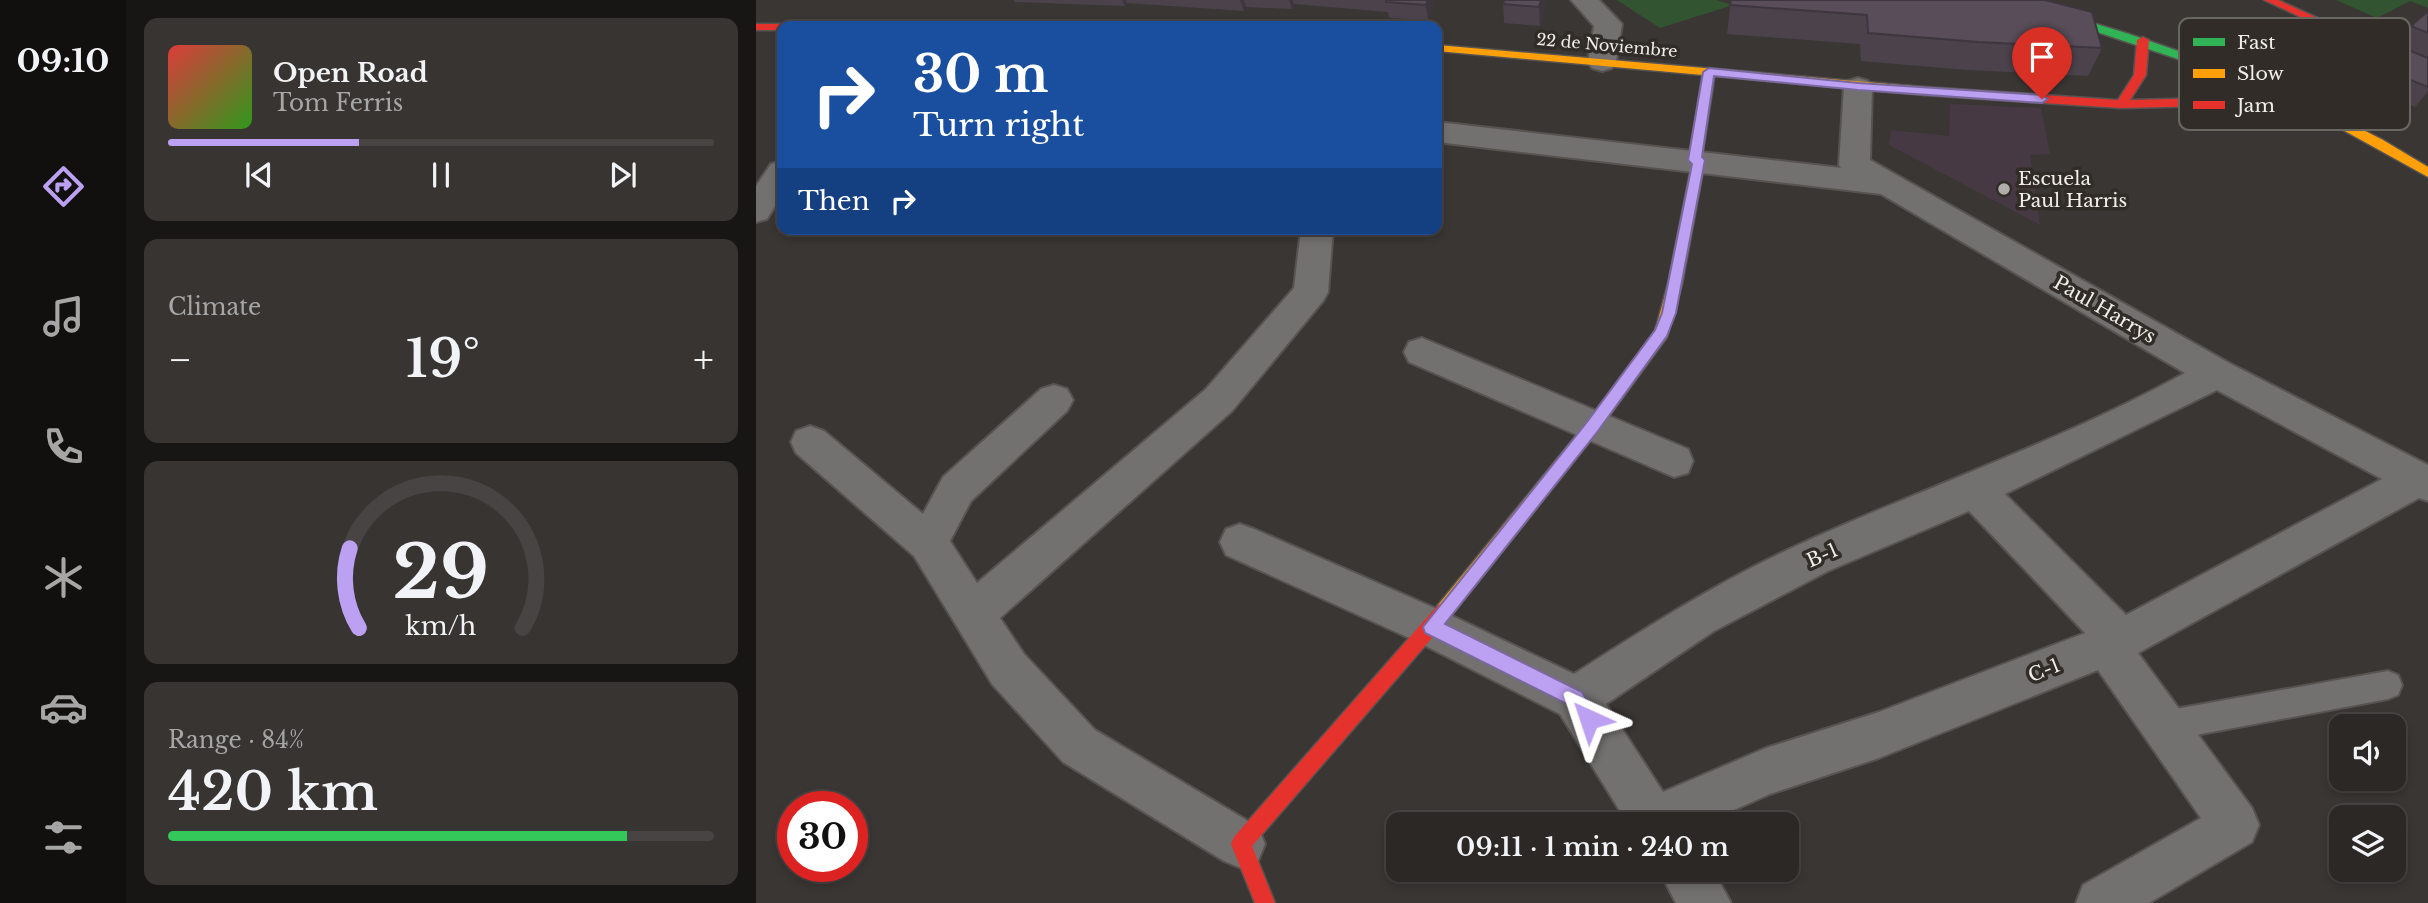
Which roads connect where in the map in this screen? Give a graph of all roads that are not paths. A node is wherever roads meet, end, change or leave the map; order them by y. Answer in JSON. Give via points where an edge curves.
{"nodes":[{"id":1,"x":1584,"y":0,"type":"edge"},
{"id":2,"x":2006,"y":0,"type":"edge"},
{"id":3,"x":2269,"y":0,"type":"edge"},
{"id":4,"x":2309,"y":18,"type":"edge"},
{"id":5,"x":756,"y":27,"type":"edge"},
{"id":6,"x":777,"y":27,"type":"edge"},
{"id":7,"x":2143,"y":40,"type":"junction"},
{"id":8,"x":1442,"y":48,"type":"edge"},
{"id":9,"x":2179,"y":54,"type":"edge"},
{"id":10,"x":1602,"y":62,"type":"junction"},
{"id":11,"x":2410,"y":64,"type":"edge"},
{"id":12,"x":1709,"y":72,"type":"junction"},
{"id":13,"x":2428,"y":72,"type":"edge"},
{"id":14,"x":1858,"y":87,"type":"junction"},
{"id":15,"x":2179,"y":103,"type":"edge"},
{"id":16,"x":2121,"y":104,"type":"junction"},
{"id":17,"x":2355,"y":130,"type":"edge"},
{"id":18,"x":1442,"y":132,"type":"edge"},
{"id":19,"x":1697,"y":160,"type":"junction"},
{"id":20,"x":2428,"y":173,"type":"edge"},
{"id":21,"x":777,"y":178,"type":"edge"},
{"id":22,"x":1888,"y":184,"type":"junction"},
{"id":23,"x":756,"y":211,"type":"edge"},
{"id":24,"x":1316,"y":235,"type":"edge"},
{"id":25,"x":1422,"y":352,"type":"dead end"},
{"id":26,"x":2216,"y":373,"type":"junction"},
{"id":27,"x":1054,"y":400,"type":"dead end"},
{"id":28,"x":1593,"y":426,"type":"junction"},
{"id":29,"x":810,"y":442,"type":"dead end"},
{"id":30,"x":1674,"y":461,"type":"dead end"},
{"id":31,"x":2423,"y":481,"type":"edge"},
{"id":32,"x":1975,"y":490,"type":"junction"},
{"id":33,"x":1240,"y":542,"type":"dead end"},
{"id":34,"x":928,"y":543,"type":"junction"},
{"id":35,"x":972,"y":615,"type":"junction"},
{"id":36,"x":1432,"y":627,"type":"junction"},
{"id":37,"x":2113,"y":643,"type":"junction"},
{"id":38,"x":2388,"y":685,"type":"dead end"},
{"id":39,"x":1576,"y":698,"type":"junction"},
{"id":40,"x":2164,"y":726,"type":"junction"},
{"id":41,"x":1647,"y":812,"type":"edge"},
{"id":42,"x":1678,"y":812,"type":"edge"},
{"id":43,"x":1241,"y":844,"type":"junction"},
{"id":44,"x":1692,"y":882,"type":"edge"},
{"id":45,"x":1265,"y":903,"type":"edge"},
{"id":46,"x":1706,"y":903,"type":"edge"},
{"id":47,"x":2101,"y":903,"type":"edge"}],
"edges":[{"from":1,"to":10,"type":"street","via":[[1608,24]]},
{"from":2,"to":7,"type":"street"},
{"from":3,"to":4,"type":"street"},
{"from":5,"to":6,"type":"street"},
{"from":7,"to":9,"type":"street"},
{"from":7,"to":16,"type":"street","via":[[2141,76]]},
{"from":8,"to":10,"type":"street","name":"22 de Noviembre"},
{"from":10,"to":12,"type":"street","name":"22 de Noviembre"},
{"from":11,"to":13,"type":"street"},
{"from":12,"to":14,"type":"street","name":"22 de Noviembre"},
{"from":12,"to":19,"type":"street"},
{"from":14,"to":16,"type":"street","name":"22 de Noviembre"},
{"from":14,"to":22,"type":"street","name":"Paul Harrys","via":[[1854,165]]},
{"from":15,"to":16,"type":"street","name":"22 de Noviembre"},
{"from":17,"to":20,"type":"street"},
{"from":18,"to":19,"type":"street"},
{"from":19,"to":22,"type":"street"},
{"from":19,"to":28,"type":"street","via":[[1662,332]]},
{"from":21,"to":23,"type":"street"},
{"from":22,"to":26,"type":"street","name":"Paul Harrys"},
{"from":24,"to":35,"type":"street","via":[[1311,292],[1219,400]]},
{"from":25,"to":28,"type":"street"},
{"from":26,"to":31,"type":"street","name":"Paul Harrys"},
{"from":26,"to":32,"type":"street","name":"B-1"},
{"from":27,"to":34,"type":"street","via":[[957,489]]},
{"from":28,"to":30,"type":"street"},
{"from":28,"to":36,"type":"street"},
{"from":29,"to":34,"type":"street"},
{"from":31,"to":37,"type":"street","name":"C-1"},
{"from":32,"to":37,"type":"street"},
{"from":32,"to":39,"type":"street","name":"B-1","via":[[1813,558],[1710,611]]},
{"from":33,"to":36,"type":"street"},
{"from":34,"to":35,"type":"street"},
{"from":35,"to":43,"type":"street","via":[[1008,668],[1079,746]]},
{"from":36,"to":39,"type":"street"},
{"from":36,"to":43,"type":"street"},
{"from":37,"to":40,"type":"street"},
{"from":37,"to":42,"type":"street","name":"C-1","via":[[1879,735],[1766,772]]},
{"from":38,"to":40,"type":"lane"},
{"from":39,"to":41,"type":"street"},
{"from":40,"to":47,"type":"street","via":[[2235,825]]},
{"from":43,"to":45,"type":"street"},
{"from":44,"to":46,"type":"street"}]}
